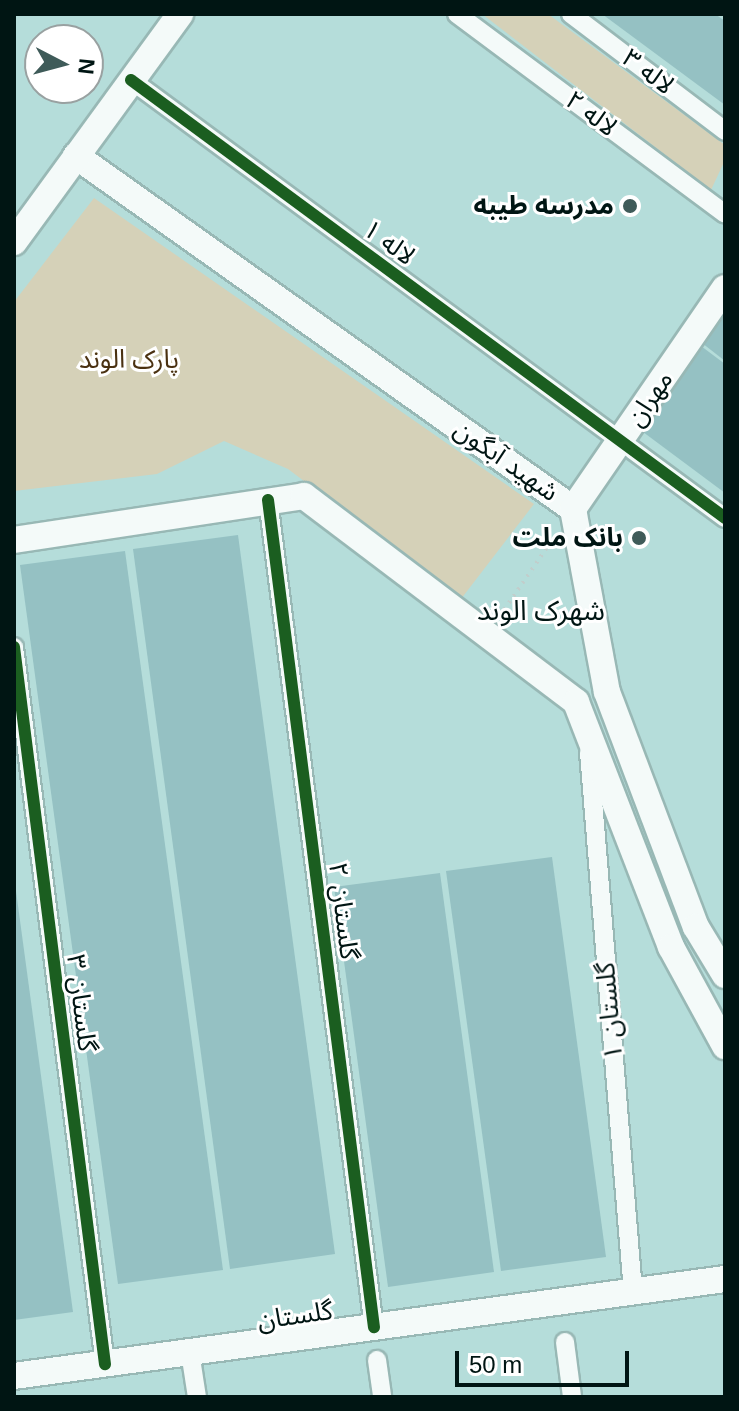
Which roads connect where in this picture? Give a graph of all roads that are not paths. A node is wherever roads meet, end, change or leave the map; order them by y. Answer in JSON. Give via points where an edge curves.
{"nodes":[{"id":1,"x":180,"y":14,"type":"edge"},
{"id":2,"x":457,"y":14,"type":"edge"},
{"id":3,"x":571,"y":14,"type":"edge"},
{"id":4,"x":131,"y":80,"type":"junction"},
{"id":5,"x":725,"y":131,"type":"edge"},
{"id":6,"x":76,"y":156,"type":"junction"},
{"id":7,"x":725,"y":214,"type":"edge"},
{"id":8,"x":14,"y":242,"type":"edge"},
{"id":9,"x":725,"y":288,"type":"edge"},
{"id":10,"x":622,"y":441,"type":"junction"},
{"id":11,"x":268,"y":500,"type":"junction"},
{"id":12,"x":573,"y":509,"type":"junction"},
{"id":13,"x":725,"y":518,"type":"edge"},
{"id":14,"x":14,"y":540,"type":"edge"},
{"id":15,"x":14,"y":647,"type":"edge"},
{"id":16,"x":602,"y":667,"type":"junction"},
{"id":17,"x":565,"y":692,"type":"junction"},
{"id":18,"x":616,"y":716,"type":"junction"},
{"id":19,"x":587,"y":729,"type":"junction"},
{"id":20,"x":725,"y":975,"type":"edge"},
{"id":21,"x":725,"y":1046,"type":"edge"},
{"id":22,"x":725,"y":1279,"type":"edge"},
{"id":23,"x":633,"y":1292,"type":"junction"},
{"id":24,"x":374,"y":1327,"type":"junction"},
{"id":25,"x":565,"y":1342,"type":"dead end"},
{"id":26,"x":190,"y":1352,"type":"junction"},
{"id":27,"x":377,"y":1360,"type":"dead end"},
{"id":28,"x":105,"y":1364,"type":"junction"},
{"id":29,"x":14,"y":1376,"type":"edge"},
{"id":30,"x":197,"y":1397,"type":"edge"},
{"id":31,"x":382,"y":1397,"type":"edge"},
{"id":32,"x":572,"y":1397,"type":"edge"}],
"edges":[{"from":1,"to":4,"type":"main road"},
{"from":2,"to":7,"type":"street","name":"لاله ۲"},
{"from":3,"to":5,"type":"street","name":"لاله ۳"},
{"from":4,"to":6,"type":"main road"},
{"from":4,"to":10,"type":"street","name":"لاله ۱"},
{"from":6,"to":8,"type":"main road"},
{"from":6,"to":12,"type":"main road","name":"شهید آبگون"},
{"from":9,"to":10,"type":"main road","name":"مهران"},
{"from":10,"to":12,"type":"main road","name":"مهران"},
{"from":10,"to":13,"type":"street","name":"لاله ۱"},
{"from":11,"to":14,"type":"main road"},
{"from":11,"to":17,"type":"main road","via":[[304,496]]},
{"from":11,"to":24,"type":"street","name":"گلستان ۲"},
{"from":12,"to":16,"type":"main road","name":"شهید آبگون"},
{"from":15,"to":28,"type":"street","name":"گلستان ۳"},
{"from":16,"to":17,"type":"main road","via":[[595,687],[586,693]]},
{"from":16,"to":18,"type":"main road","name":"شهید آبگون"},
{"from":17,"to":19,"type":"main road","via":[[576,702]]},
{"from":18,"to":19,"type":"main road","via":[[598,714]]},
{"from":18,"to":20,"type":"main road","name":"شهید آبگون","via":[[696,927]]},
{"from":19,"to":21,"type":"main road","via":[[671,947]]},
{"from":19,"to":23,"type":"street","name":"گلستان ۱"},
{"from":22,"to":23,"type":"main road","name":"گلستان"},
{"from":23,"to":24,"type":"main road","name":"گلستان"},
{"from":24,"to":26,"type":"main road","name":"گلستان"},
{"from":25,"to":32,"type":"street"},
{"from":26,"to":28,"type":"main road","name":"گلستان"},
{"from":26,"to":30,"type":"street"},
{"from":27,"to":31,"type":"street"},
{"from":28,"to":29,"type":"main road","name":"گلستان"}]}
